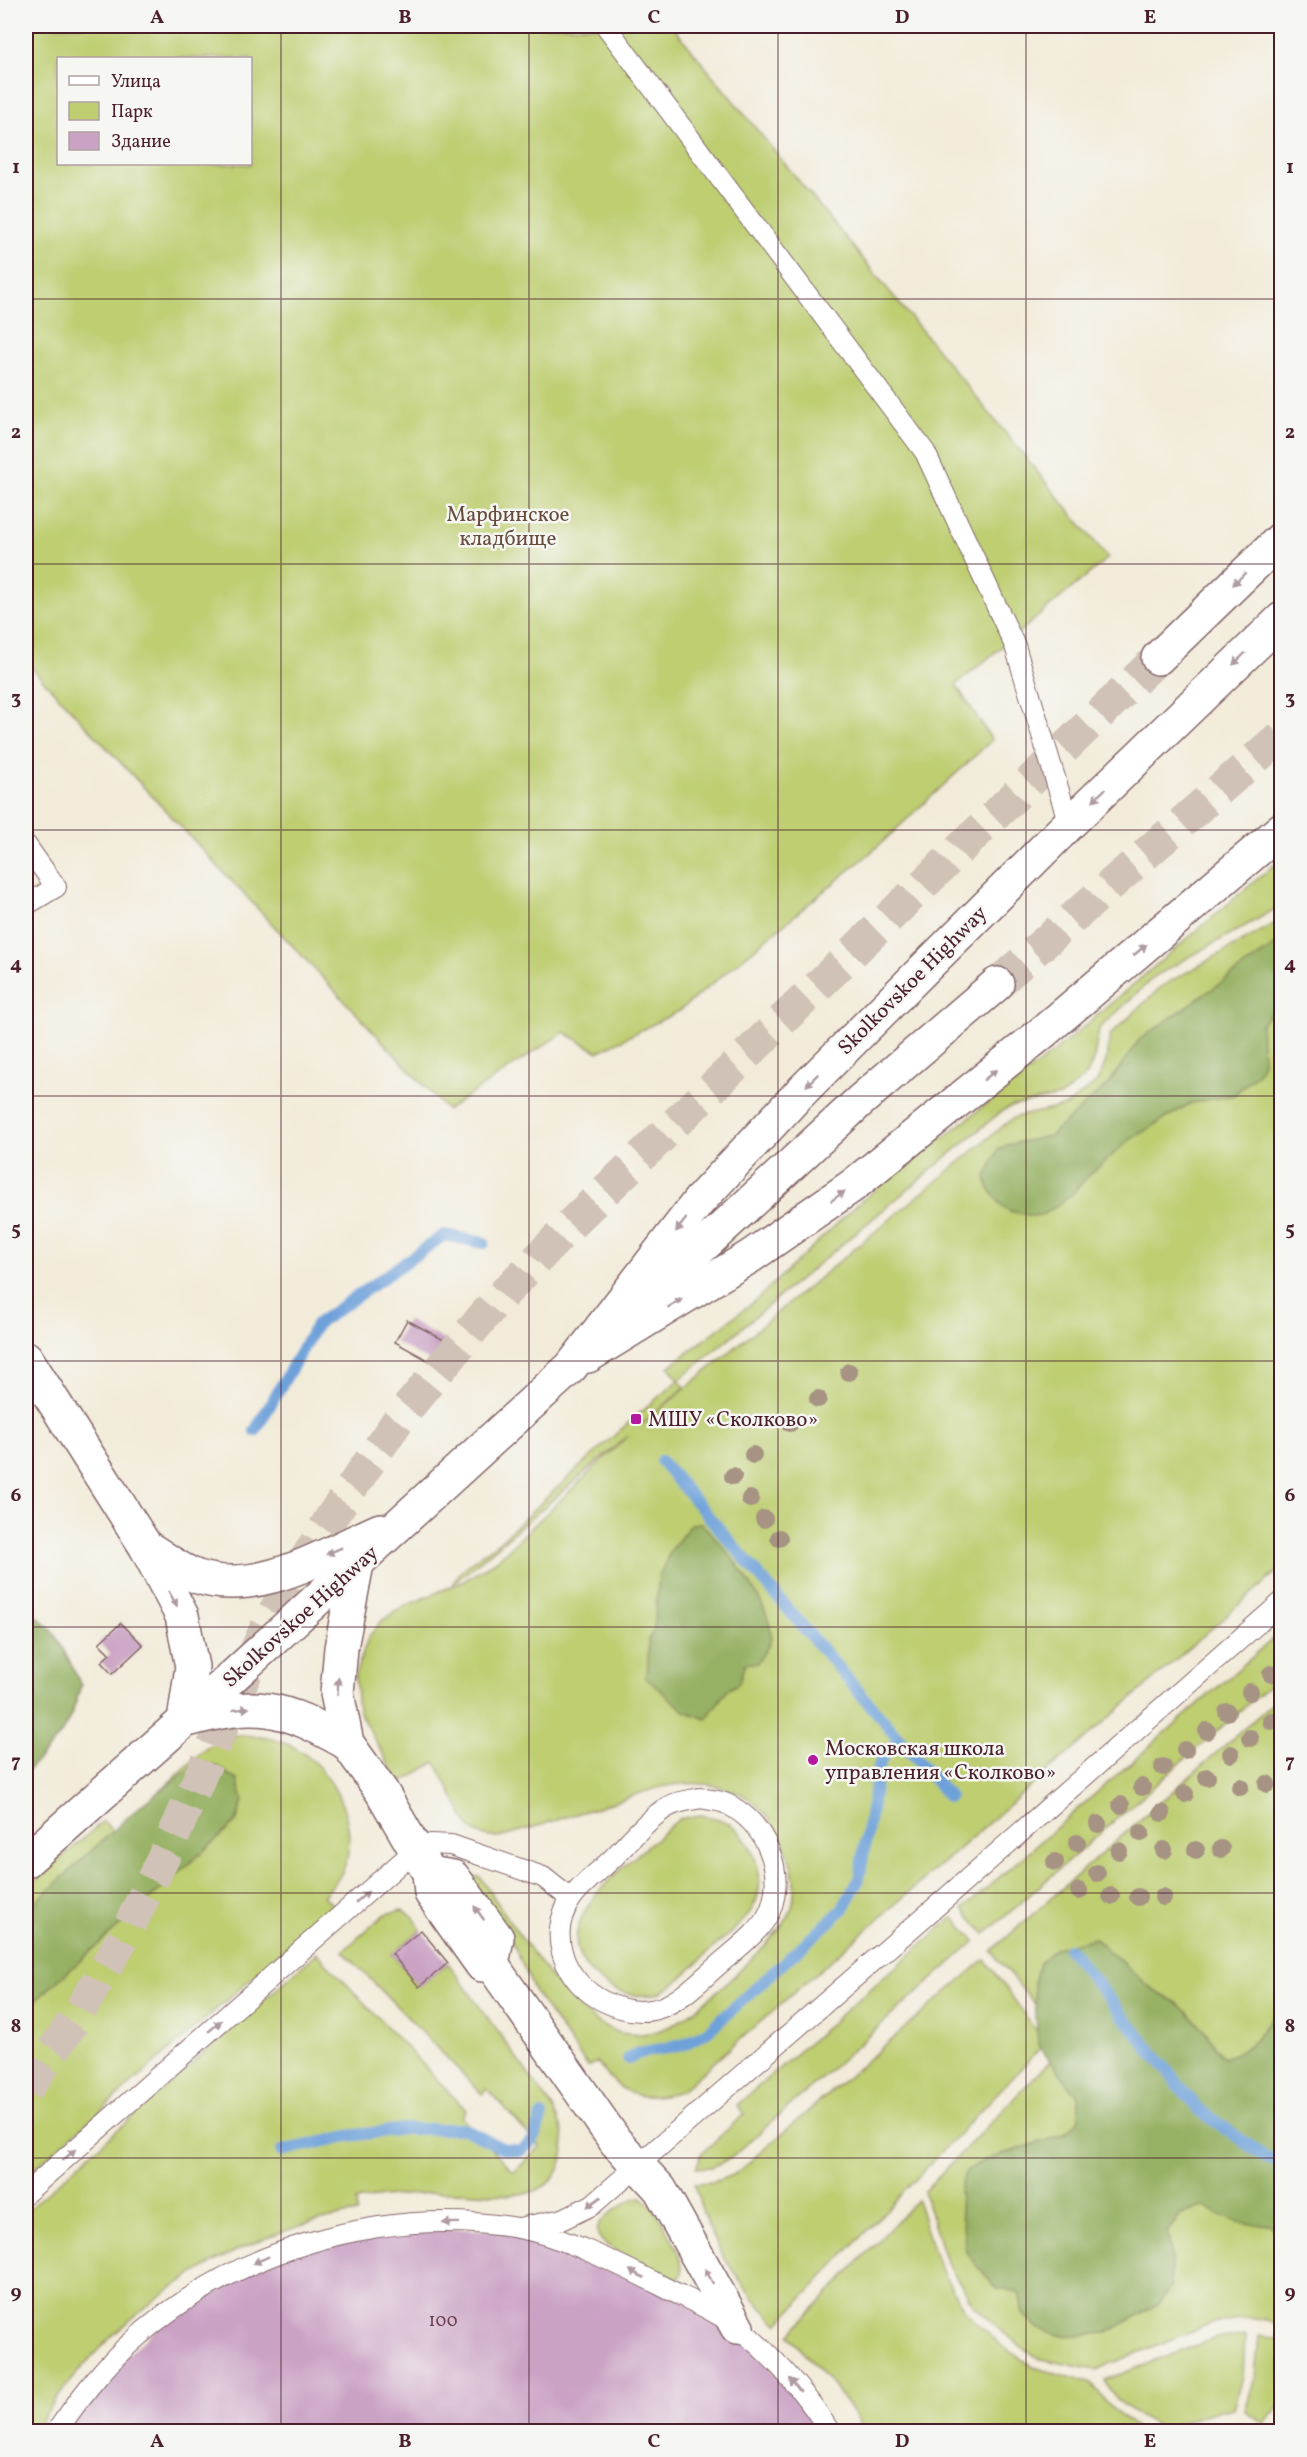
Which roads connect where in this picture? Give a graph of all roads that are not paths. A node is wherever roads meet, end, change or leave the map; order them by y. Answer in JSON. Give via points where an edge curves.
{"nodes":[{"id":1,"x":606,"y":26,"type":"edge"},
{"id":2,"x":1281,"y":538,"type":"edge"},
{"id":3,"x":1281,"y":619,"type":"edge"},
{"id":4,"x":1158,"y":657,"type":"tunnel mouth"},
{"id":5,"x":1069,"y":824,"type":"junction"},
{"id":6,"x":1281,"y":830,"type":"edge"},
{"id":7,"x":26,"y":845,"type":"edge"},
{"id":8,"x":26,"y":905,"type":"edge"},
{"id":9,"x":997,"y":984,"type":"tunnel mouth"},
{"id":10,"x":26,"y":1358,"type":"edge"},
{"id":11,"x":571,"y":1367,"type":"junction"},
{"id":12,"x":406,"y":1519,"type":"junction"},
{"id":13,"x":146,"y":1547,"type":"junction"},
{"id":14,"x":357,"y":1564,"type":"junction"},
{"id":15,"x":1281,"y":1602,"type":"edge"},
{"id":16,"x":184,"y":1721,"type":"junction"},
{"id":17,"x":346,"y":1743,"type":"junction"},
{"id":18,"x":26,"y":1861,"type":"edge"},
{"id":19,"x":421,"y":1862,"type":"junction"},
{"id":20,"x":571,"y":1899,"type":"junction"},
{"id":21,"x":639,"y":2165,"type":"junction"},
{"id":22,"x":26,"y":2193,"type":"edge"},
{"id":23,"x":519,"y":2229,"type":"junction"},
{"id":24,"x":737,"y":2327,"type":"junction"},
{"id":25,"x":56,"y":2432,"type":"edge"},
{"id":26,"x":830,"y":2432,"type":"edge"}],
"edges":[{"from":1,"to":5,"type":"lane","via":[[925,452],[1015,646]]},
{"from":2,"to":4,"type":"street","one_way":true},
{"from":3,"to":5,"type":"street","name":"Skolkovskoe Highway","one_way":true},
{"from":5,"to":11,"type":"street","name":"Skolkovskoe Highway","one_way":true,"via":[[799,1094],[699,1201]]},
{"from":11,"to":6,"type":"street","name":"Skolkovskoe Highway","one_way":true,"via":[[752,1256],[852,1186],[1042,1033]]},
{"from":7,"to":8,"type":"lane","via":[[56,887]]},
{"from":9,"to":11,"type":"street","via":[[860,1101]]},
{"from":10,"to":13,"type":"street"},
{"from":11,"to":12,"type":"street","name":"Skolkovskoe Highway"},
{"from":12,"to":13,"type":"street","one_way":true,"via":[[281,1574],[242,1582],[198,1577]]},
{"from":12,"to":14,"type":"street","name":"Skolkovskoe Highway"},
{"from":13,"to":16,"type":"street","one_way":true,"via":[[182,1616],[189,1641],[192,1667]]},
{"from":14,"to":16,"type":"street","name":"Skolkovskoe Highway"},
{"from":17,"to":14,"type":"street","one_way":true,"via":[[337,1693]]},
{"from":15,"to":21,"type":"lane"},
{"from":16,"to":17,"type":"street","one_way":true,"via":[[256,1707],[292,1715]]},
{"from":16,"to":18,"type":"street","name":"Skolkovskoe Highway"},
{"from":17,"to":19,"type":"street","via":[[382,1792]]},
{"from":19,"to":20,"type":"lane","via":[[431,1844],[459,1847],[543,1877]]},
{"from":19,"to":21,"type":"street","via":[[431,1893],[482,1965],[492,1965],[585,2100]]},
{"from":22,"to":19,"type":"lane","one_way":true},
{"from":20,"to":20,"type":"lane","via":[[561,1920],[558,1944],[567,1970],[594,1997],[617,2009],[643,2012],[671,2006],[756,1931],[769,1912],[776,1889],[775,1866],[767,1843],[744,1814],[725,1803],[700,1798],[672,1804],[663,1811]]},
{"from":21,"to":23,"type":"lane","one_way":true,"via":[[592,2205],[563,2219]]},
{"from":24,"to":21,"type":"street","one_way":true,"via":[[660,2189]]},
{"from":24,"to":23,"type":"lane","one_way":true,"via":[[631,2270]]},
{"from":23,"to":25,"type":"lane","one_way":true,"via":[[459,2223],[369,2229],[280,2252],[225,2276],[174,2309],[127,2347],[85,2391]]},
{"from":26,"to":24,"type":"lane","one_way":true,"via":[[782,2369]]}]}
